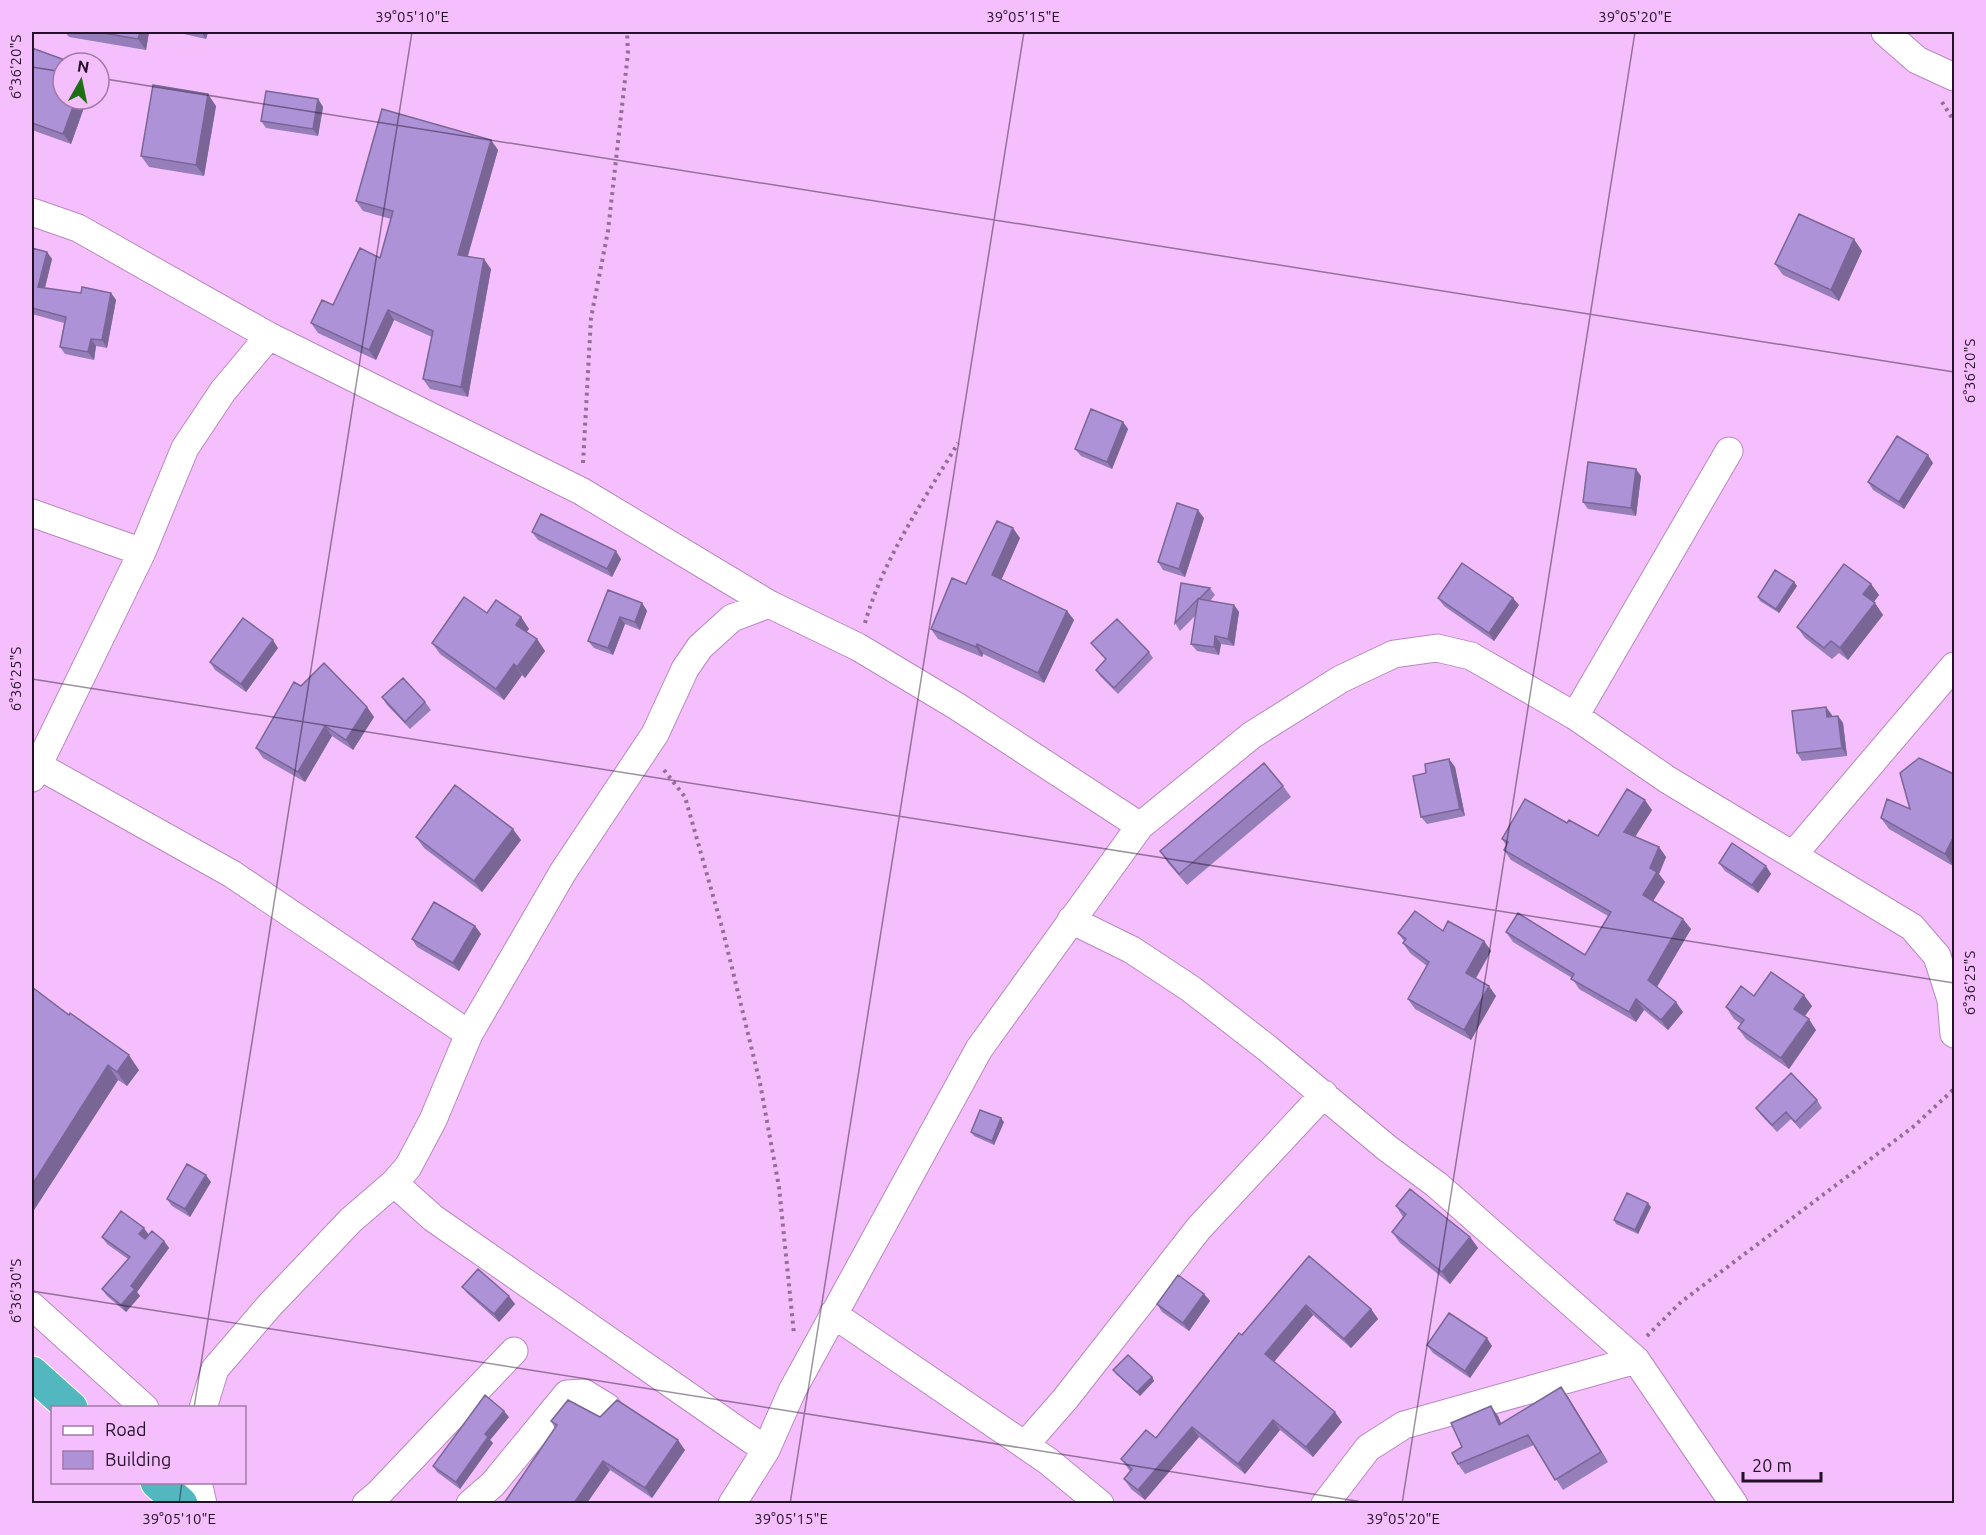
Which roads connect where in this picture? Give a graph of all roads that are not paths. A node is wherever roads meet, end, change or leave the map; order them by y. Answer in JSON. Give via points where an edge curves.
{"nodes":[{"id":1,"x":1885,"y":32,"type":"edge"},
{"id":2,"x":1954,"y":77,"type":"edge"},
{"id":3,"x":32,"y":212,"type":"edge"},
{"id":4,"x":269,"y":336,"type":"junction"},
{"id":5,"x":1729,"y":451,"type":"dead end"},
{"id":6,"x":32,"y":513,"type":"edge"},
{"id":7,"x":142,"y":552,"type":"junction"},
{"id":8,"x":769,"y":604,"type":"junction"},
{"id":9,"x":1954,"y":666,"type":"edge"},
{"id":10,"x":1575,"y":716,"type":"junction"},
{"id":11,"x":35,"y":772,"type":"edge"},
{"id":12,"x":1140,"y":826,"type":"junction"},
{"id":13,"x":1793,"y":855,"type":"junction"},
{"id":14,"x":1071,"y":920,"type":"junction"},
{"id":15,"x":469,"y":1034,"type":"junction"},
{"id":16,"x":1954,"y":1034,"type":"edge"},
{"id":17,"x":1324,"y":1094,"type":"junction"},
{"id":18,"x":394,"y":1183,"type":"junction"},
{"id":19,"x":32,"y":1306,"type":"edge"},
{"id":20,"x":833,"y":1314,"type":"junction"},
{"id":21,"x":514,"y":1351,"type":"dead end"},
{"id":22,"x":1633,"y":1357,"type":"junction"},
{"id":23,"x":32,"y":1373,"type":"edge"},
{"id":24,"x":70,"y":1406,"type":"edge"},
{"id":25,"x":144,"y":1406,"type":"edge"},
{"id":26,"x":203,"y":1406,"type":"edge"},
{"id":27,"x":607,"y":1407,"type":"edge"},
{"id":28,"x":1025,"y":1445,"type":"junction"},
{"id":29,"x":765,"y":1450,"type":"junction"},
{"id":30,"x":159,"y":1484,"type":"edge"},
{"id":31,"x":198,"y":1484,"type":"edge"},
{"id":32,"x":181,"y":1503,"type":"edge"},
{"id":33,"x":203,"y":1503,"type":"edge"},
{"id":34,"x":366,"y":1503,"type":"edge"},
{"id":35,"x":470,"y":1503,"type":"edge"},
{"id":36,"x":732,"y":1503,"type":"edge"},
{"id":37,"x":1100,"y":1503,"type":"edge"},
{"id":38,"x":1325,"y":1503,"type":"edge"},
{"id":39,"x":1734,"y":1503,"type":"edge"}],
"edges":[{"from":1,"to":2,"type":"street","via":[[1917,60]]},
{"from":3,"to":4,"type":"street","via":[[78,228]]},
{"from":4,"to":7,"type":"street","via":[[223,391],[184,448]]},
{"from":4,"to":8,"type":"street","via":[[581,491]]},
{"from":5,"to":10,"type":"street"},
{"from":6,"to":7,"type":"street"},
{"from":7,"to":11,"type":"street"},
{"from":8,"to":12,"type":"street","via":[[858,647]]},
{"from":8,"to":15,"type":"street","via":[[732,618],[700,647],[685,669],[655,734],[563,873]]},
{"from":9,"to":13,"type":"street"},
{"from":10,"to":12,"type":"street","via":[[1471,657],[1437,648],[1394,654],[1341,679],[1252,735]]},
{"from":10,"to":13,"type":"street","via":[[1668,780]]},
{"from":11,"to":15,"type":"street","via":[[232,874]]},
{"from":12,"to":14,"type":"street"},
{"from":13,"to":16,"type":"street","via":[[1912,927],[1938,956],[1951,1000]]},
{"from":14,"to":17,"type":"street","via":[[1132,950],[1191,989]]},
{"from":14,"to":20,"type":"street","via":[[979,1049]]},
{"from":15,"to":18,"type":"street","via":[[420,1147]]},
{"from":17,"to":22,"type":"street","via":[[1437,1185]]},
{"from":17,"to":28,"type":"street","via":[[1199,1228]]},
{"from":18,"to":26,"type":"street","via":[[351,1220],[215,1369]]},
{"from":18,"to":29,"type":"street","via":[[433,1218]]},
{"from":19,"to":25,"type":"street"},
{"from":20,"to":28,"type":"street"},
{"from":20,"to":29,"type":"street"},
{"from":21,"to":34,"type":"street"},
{"from":22,"to":38,"type":"street","via":[[1404,1425],[1368,1448]]},
{"from":22,"to":39,"type":"street"},
{"from":23,"to":24,"type":"highway"},
{"from":27,"to":35,"type":"street","via":[[584,1393],[567,1394],[493,1484]]},
{"from":28,"to":37,"type":"street"},
{"from":29,"to":36,"type":"street"},
{"from":30,"to":32,"type":"highway"},
{"from":31,"to":33,"type":"street"}]}
